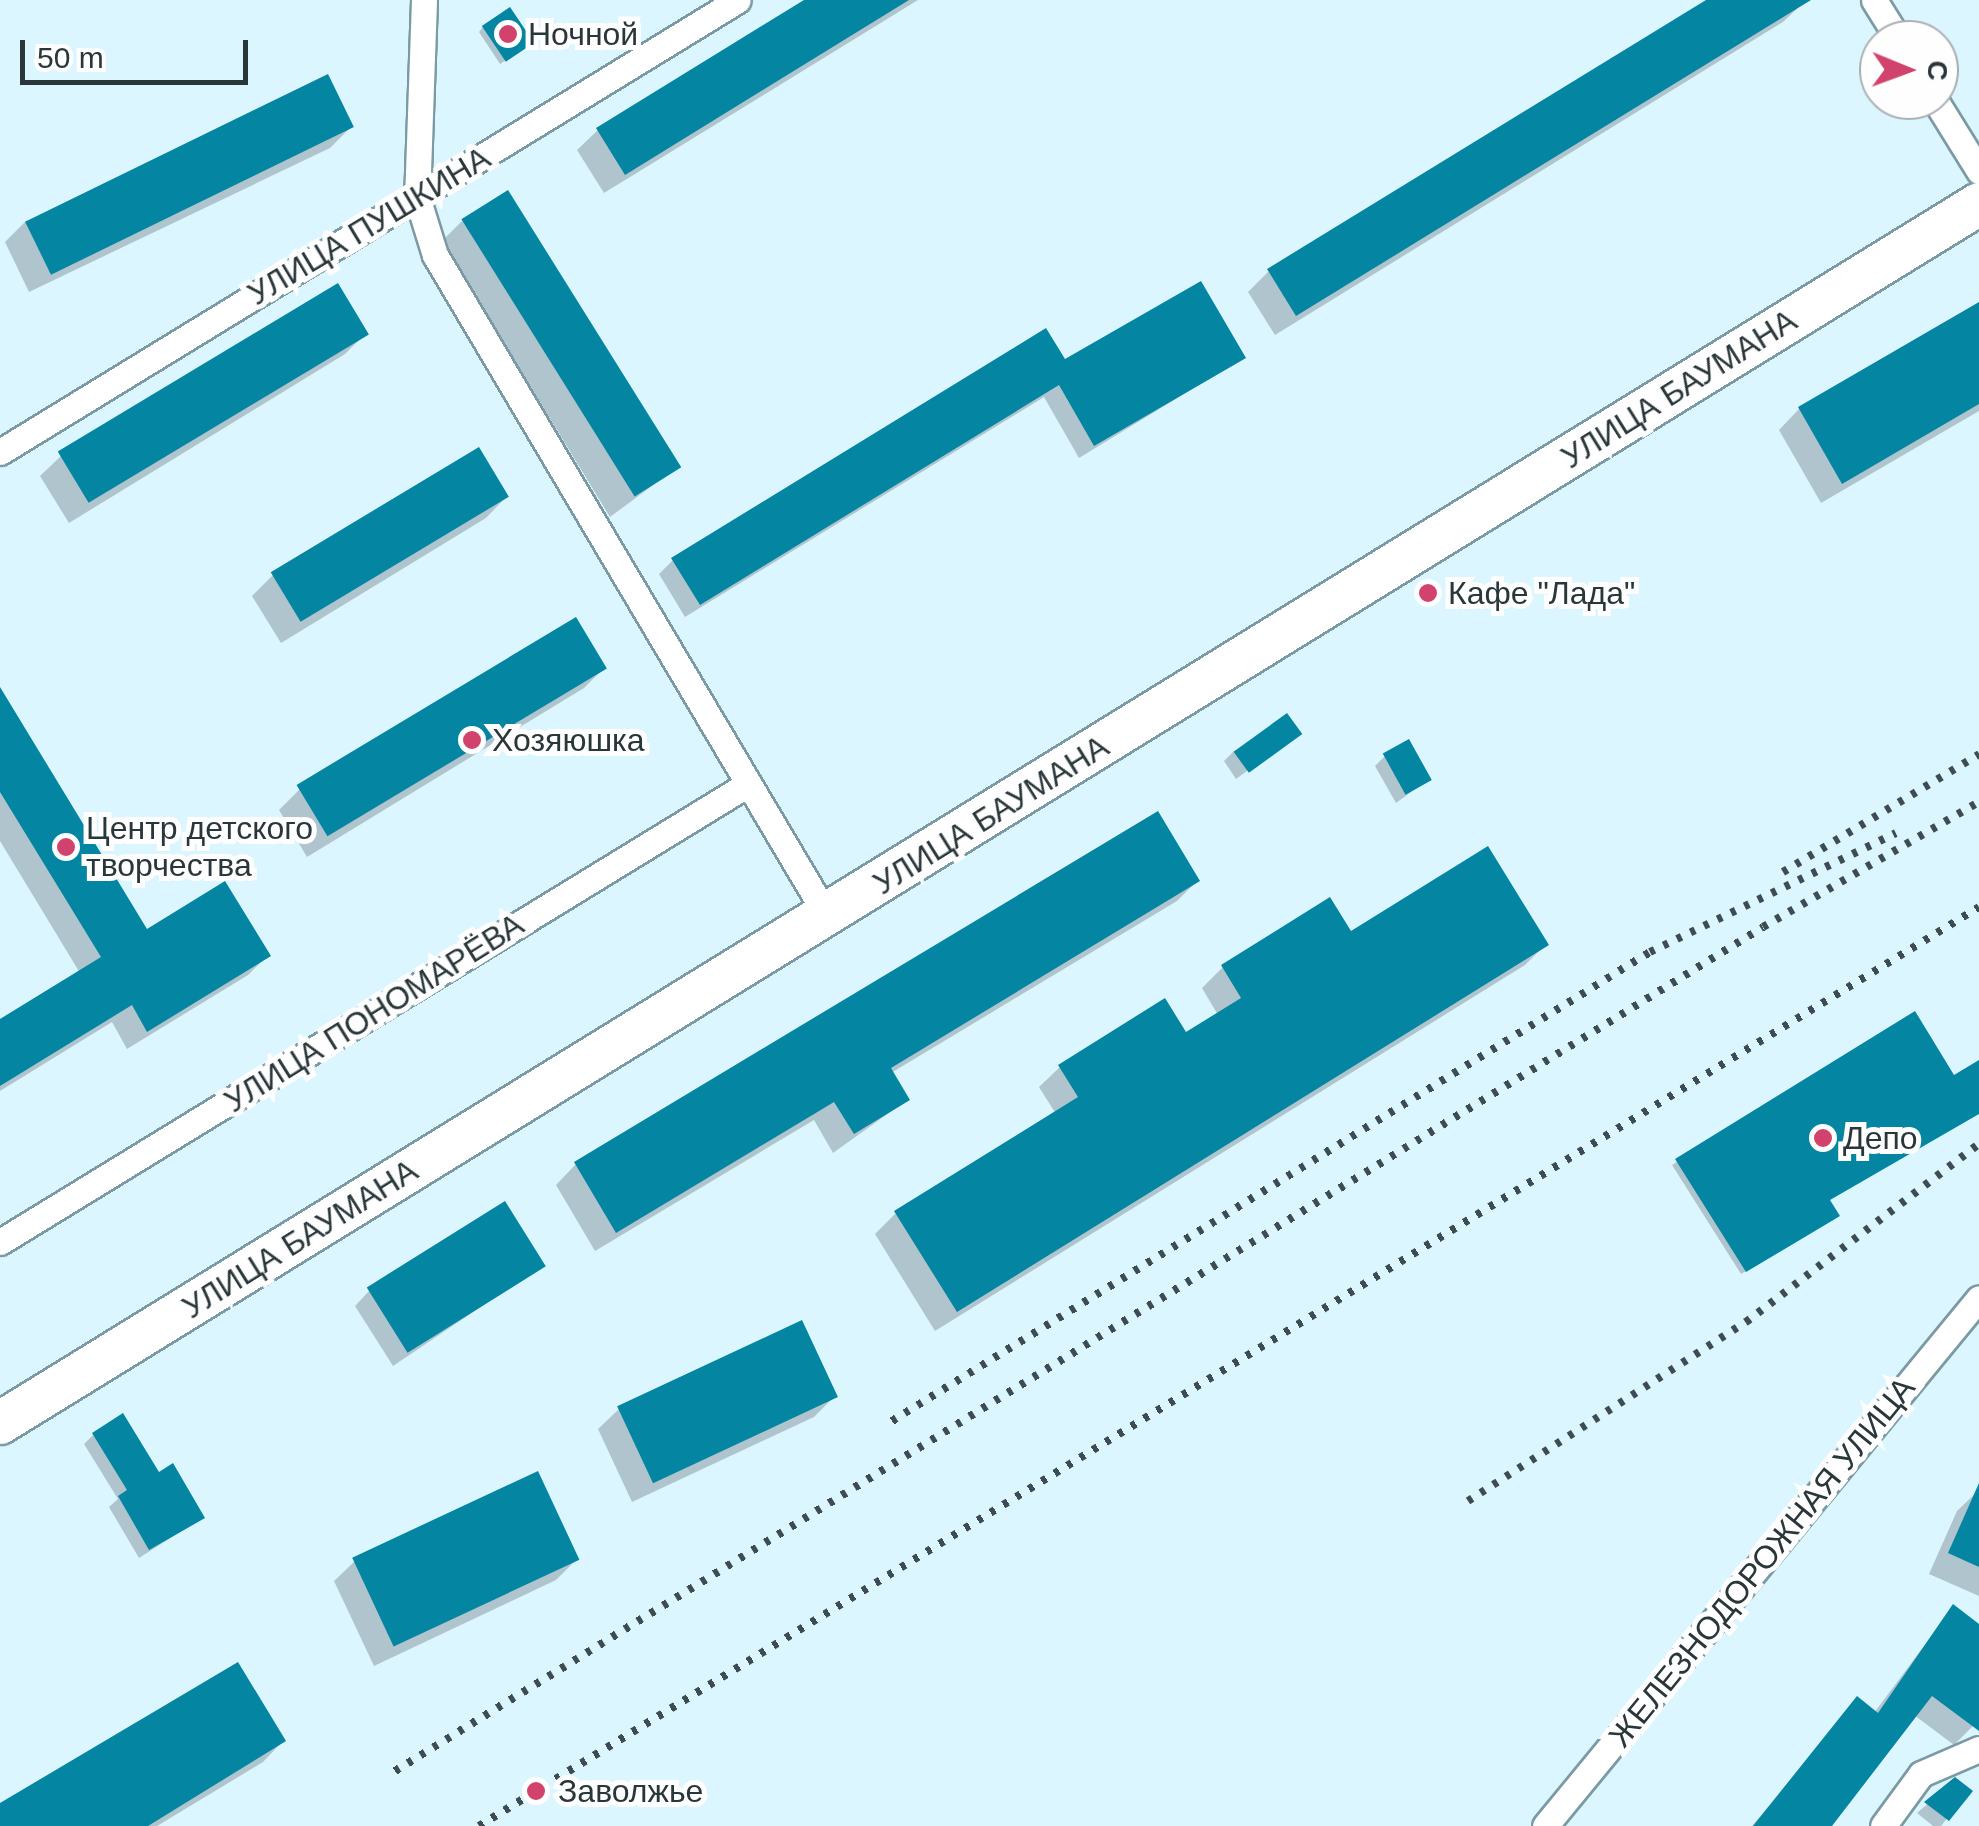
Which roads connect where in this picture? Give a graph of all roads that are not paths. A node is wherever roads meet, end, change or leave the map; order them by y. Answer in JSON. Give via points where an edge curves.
{"nodes":[{"id":1,"x":424,"y":0,"type":"edge"},
{"id":2,"x":738,"y":0,"type":"edge"},
{"id":3,"x":1948,"y":120,"type":"edge"},
{"id":4,"x":1979,"y":171,"type":"edge"},
{"id":5,"x":417,"y":197,"type":"junction"},
{"id":6,"x":1979,"y":204,"type":"edge"},
{"id":7,"x":0,"y":452,"type":"edge"},
{"id":8,"x":748,"y":784,"type":"junction"},
{"id":9,"x":826,"y":916,"type":"junction"},
{"id":10,"x":0,"y":1242,"type":"edge"},
{"id":11,"x":1979,"y":1298,"type":"edge"},
{"id":12,"x":0,"y":1423,"type":"edge"},
{"id":13,"x":1979,"y":1749,"type":"edge"},
{"id":14,"x":1545,"y":1826,"type":"edge"},
{"id":15,"x":1884,"y":1826,"type":"edge"}],
"edges":[{"from":1,"to":5,"type":"street"},
{"from":2,"to":5,"type":"street","name":"УЛИЦА ПУШКИНА"},
{"from":3,"to":4,"type":"street"},
{"from":5,"to":7,"type":"street","name":"УЛИЦА ПУШКИНА"},
{"from":5,"to":8,"type":"street","via":[[435,255]]},
{"from":6,"to":9,"type":"main road","name":"УЛИЦА БАУМАНА"},
{"from":8,"to":9,"type":"street"},
{"from":8,"to":10,"type":"street","name":"УЛИЦА ПОНОМАРЁВА"},
{"from":9,"to":12,"type":"main road","name":"УЛИЦА БАУМАНА"},
{"from":11,"to":14,"type":"street","name":"ЖЕЛЕЗНОДОРОЖНАЯ УЛИЦА"},
{"from":13,"to":15,"type":"street","via":[[1921,1774]]}]}
